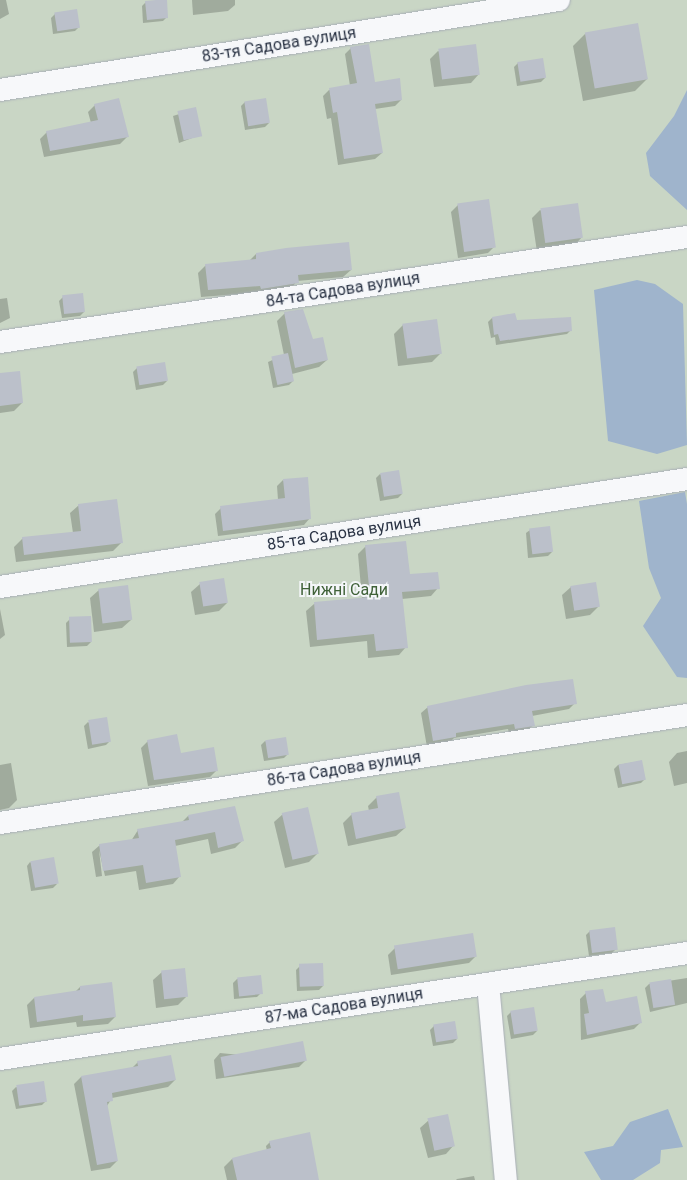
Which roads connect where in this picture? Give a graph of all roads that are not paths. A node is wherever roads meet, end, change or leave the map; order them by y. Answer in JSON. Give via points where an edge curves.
{"nodes":[{"id":1,"x":559,"y":0,"type":"edge"},
{"id":2,"x":0,"y":90,"type":"edge"},
{"id":3,"x":687,"y":237,"type":"edge"},
{"id":4,"x":0,"y":342,"type":"edge"},
{"id":5,"x":687,"y":479,"type":"edge"},
{"id":6,"x":0,"y":587,"type":"edge"},
{"id":7,"x":687,"y":715,"type":"edge"},
{"id":8,"x":0,"y":823,"type":"edge"},
{"id":9,"x":687,"y":953,"type":"edge"},
{"id":10,"x":488,"y":984,"type":"junction"},
{"id":11,"x":0,"y":1059,"type":"edge"},
{"id":12,"x":506,"y":1180,"type":"edge"}],
"edges":[{"from":1,"to":2,"type":"street","name":"83-тя Садова вулиця"},
{"from":3,"to":4,"type":"street","name":"84-та Садова вулиця"},
{"from":5,"to":6,"type":"street","name":"85-та Садова вулиця"},
{"from":7,"to":8,"type":"street","name":"86-та Садова вулиця"},
{"from":9,"to":10,"type":"street","name":"87-ма Садова вулиця"},
{"from":10,"to":11,"type":"street","name":"87-ма Садова вулиця"},
{"from":10,"to":12,"type":"street"}]}
